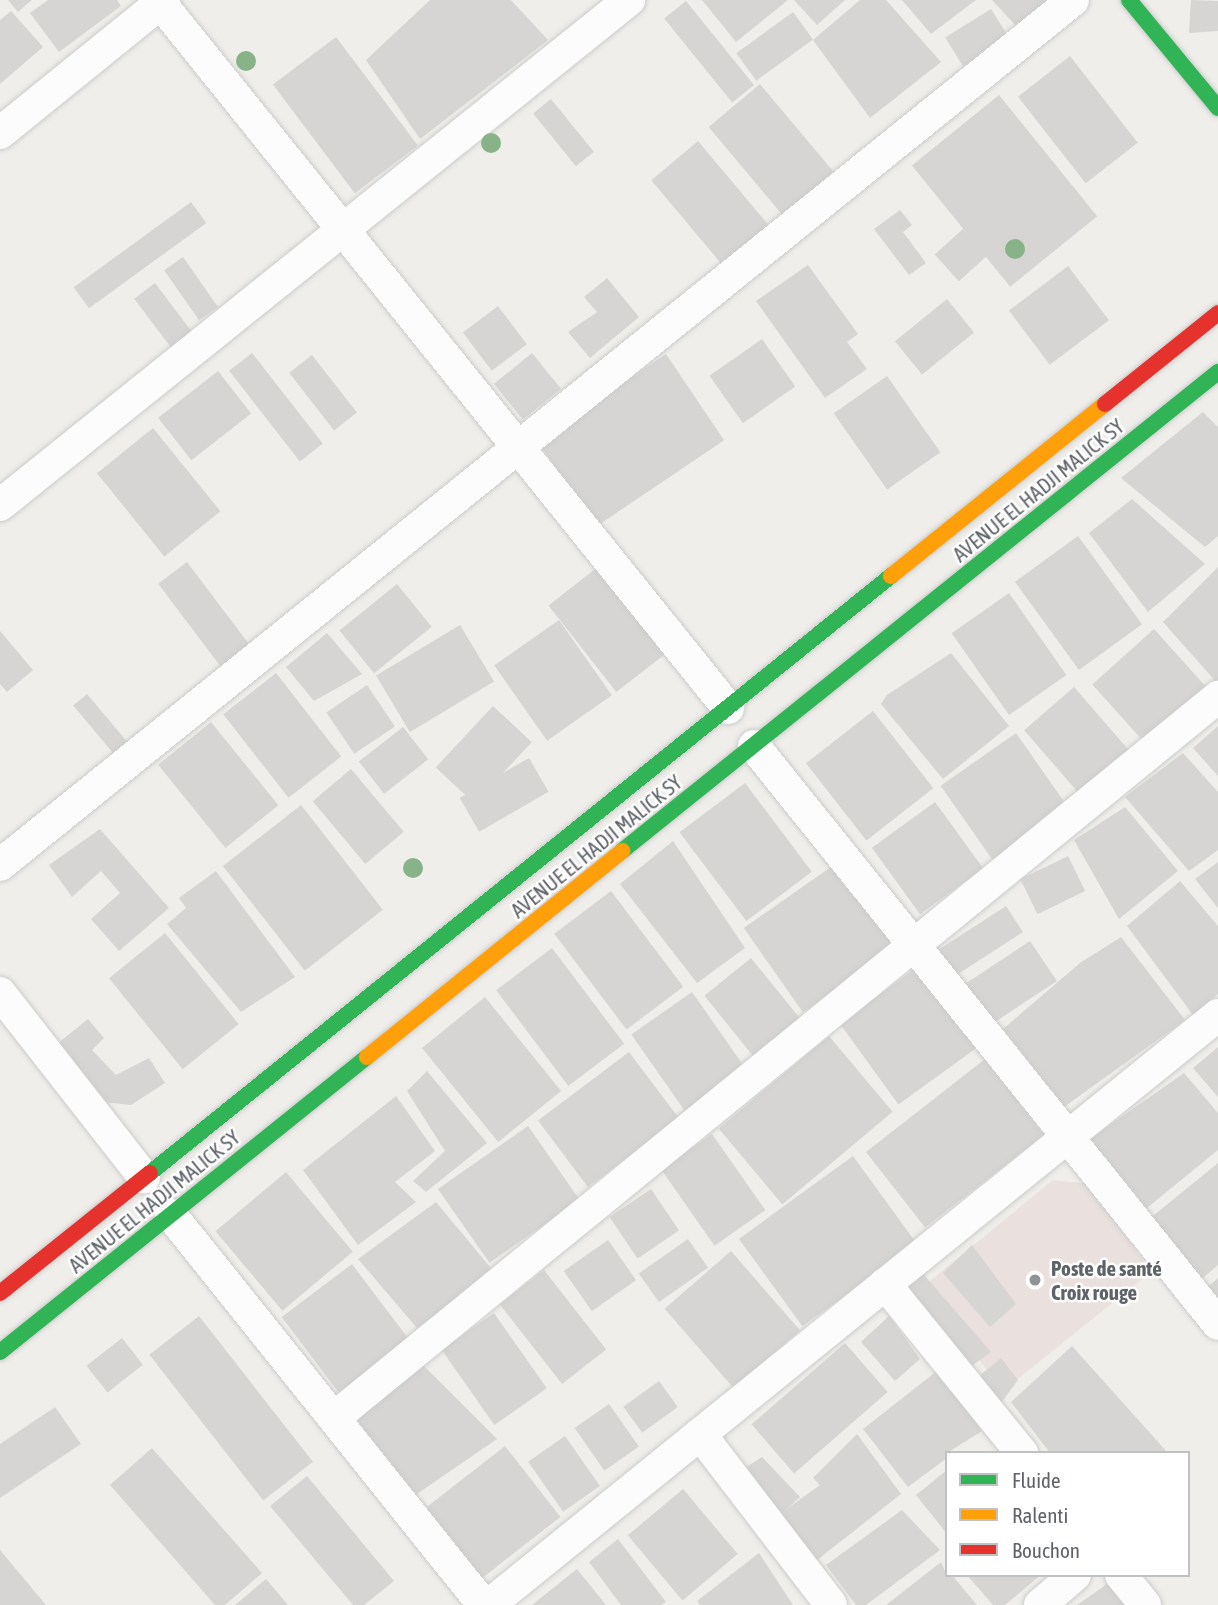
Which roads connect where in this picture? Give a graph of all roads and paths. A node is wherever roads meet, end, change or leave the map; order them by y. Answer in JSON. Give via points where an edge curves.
{"nodes":[{"id":1,"x":629,"y":0,"type":"edge"},
{"id":2,"x":1073,"y":0,"type":"edge"},
{"id":3,"x":1129,"y":0,"type":"edge"},
{"id":4,"x":161,"y":1,"type":"edge"},
{"id":5,"x":1218,"y":108,"type":"edge"},
{"id":6,"x":0,"y":133,"type":"edge"},
{"id":7,"x":342,"y":230,"type":"junction"},
{"id":8,"x":1218,"y":313,"type":"edge"},
{"id":9,"x":1215,"y":382,"type":"edge"},
{"id":10,"x":517,"y":449,"type":"junction"},
{"id":11,"x":0,"y":505,"type":"edge"},
{"id":12,"x":1218,"y":697,"type":"edge"},
{"id":13,"x":728,"y":708,"type":"junction"},
{"id":14,"x":754,"y":746,"type":"junction"},
{"id":15,"x":0,"y":865,"type":"edge"},
{"id":16,"x":914,"y":944,"type":"junction"},
{"id":17,"x":0,"y":993,"type":"edge"},
{"id":18,"x":1218,"y":1014,"type":"edge"},
{"id":19,"x":1068,"y":1136,"type":"junction"},
{"id":20,"x":144,"y":1177,"type":"junction"},
{"id":21,"x":171,"y":1215,"type":"junction"},
{"id":22,"x":885,"y":1284,"type":"junction"},
{"id":23,"x":0,"y":1293,"type":"edge"},
{"id":24,"x":1218,"y":1324,"type":"edge"},
{"id":25,"x":0,"y":1352,"type":"edge"},
{"id":26,"x":334,"y":1418,"type":"junction"},
{"id":27,"x":700,"y":1434,"type":"junction"},
{"id":28,"x":1020,"y":1451,"type":"edge"},
{"id":29,"x":1073,"y":1577,"type":"edge"},
{"id":30,"x":1123,"y":1577,"type":"edge"},
{"id":31,"x":483,"y":1605,"type":"edge"},
{"id":32,"x":489,"y":1605,"type":"edge"},
{"id":33,"x":831,"y":1605,"type":"edge"},
{"id":34,"x":1040,"y":1605,"type":"edge"},
{"id":35,"x":1145,"y":1605,"type":"edge"}],
"edges":[{"from":1,"to":7,"type":"street"},
{"from":2,"to":10,"type":"street"},
{"from":3,"to":5,"type":"street"},
{"from":4,"to":6,"type":"street"},
{"from":4,"to":7,"type":"street"},
{"from":7,"to":10,"type":"street"},
{"from":7,"to":11,"type":"street"},
{"from":8,"to":13,"type":"street","name":"AVENUE EL HADJI MALICK SY"},
{"from":9,"to":14,"type":"street","name":"AVENUE EL HADJI MALICK SY"},
{"from":10,"to":13,"type":"street"},
{"from":10,"to":15,"type":"street"},
{"from":12,"to":16,"type":"street"},
{"from":13,"to":20,"type":"street","name":"AVENUE EL HADJI MALICK SY"},
{"from":14,"to":16,"type":"street"},
{"from":14,"to":21,"type":"street","name":"AVENUE EL HADJI MALICK SY"},
{"from":16,"to":19,"type":"street"},
{"from":16,"to":26,"type":"street"},
{"from":17,"to":20,"type":"street"},
{"from":18,"to":19,"type":"street"},
{"from":19,"to":22,"type":"street"},
{"from":19,"to":24,"type":"street"},
{"from":20,"to":23,"type":"street","name":"AVENUE EL HADJI MALICK SY"},
{"from":21,"to":25,"type":"street","name":"AVENUE EL HADJI MALICK SY"},
{"from":21,"to":26,"type":"street"},
{"from":22,"to":27,"type":"street"},
{"from":22,"to":28,"type":"street"},
{"from":26,"to":31,"type":"street"},
{"from":27,"to":32,"type":"street"},
{"from":27,"to":33,"type":"street"},
{"from":29,"to":34,"type":"street"},
{"from":30,"to":35,"type":"street"}]}
